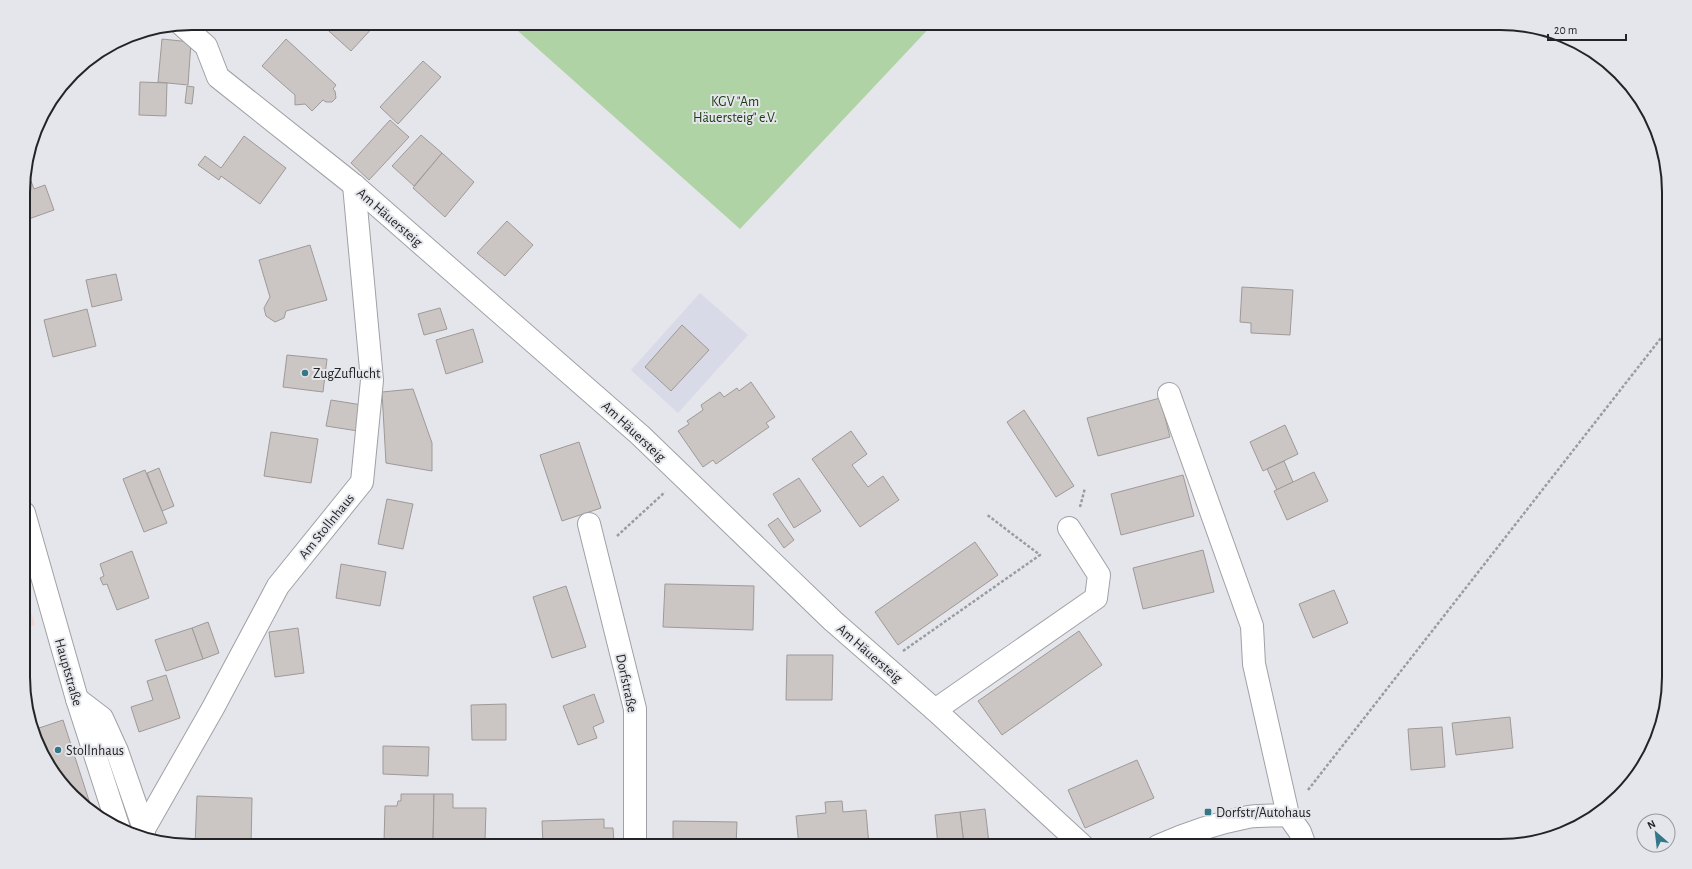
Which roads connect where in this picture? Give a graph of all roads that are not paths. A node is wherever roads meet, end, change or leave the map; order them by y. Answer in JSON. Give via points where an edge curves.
{"nodes":[{"id":1,"x":188,"y":30,"type":"edge"},
{"id":2,"x":354,"y":185,"type":"junction"},
{"id":3,"x":1169,"y":394,"type":"dead end"},
{"id":4,"x":589,"y":524,"type":"dead end"},
{"id":5,"x":1068,"y":528,"type":"dead end"},
{"id":6,"x":30,"y":534,"type":"edge"},
{"id":7,"x":77,"y":699,"type":"junction"},
{"id":8,"x":935,"y":710,"type":"junction"},
{"id":9,"x":1288,"y":815,"type":"junction"},
{"id":10,"x":116,"y":820,"type":"edge"},
{"id":11,"x":144,"y":832,"type":"edge"},
{"id":12,"x":635,"y":839,"type":"edge"},
{"id":13,"x":1075,"y":839,"type":"edge"},
{"id":14,"x":1174,"y":839,"type":"edge"},
{"id":15,"x":1302,"y":839,"type":"edge"}],
"edges":[{"from":1,"to":2,"type":"street","name":"Am Häuersteig","via":[[206,46],[214,69]]},
{"from":2,"to":8,"type":"street","name":"Am Häuersteig","via":[[634,430],[833,621]]},
{"from":2,"to":11,"type":"street","name":"Am Stollnhaus","via":[[372,380],[362,482],[278,586]]},
{"from":3,"to":9,"type":"street","via":[[1252,626],[1254,664]]},
{"from":4,"to":12,"type":"street","name":"Dorfstraße","via":[[635,709]]},
{"from":5,"to":8,"type":"street","via":[[1100,574],[1096,598]]},
{"from":6,"to":7,"type":"street","name":"Hauptstraße"},
{"from":7,"to":10,"type":"street","name":"Hauptstraße"},
{"from":7,"to":11,"type":"street","via":[[102,718],[117,751]]},
{"from":8,"to":13,"type":"street","name":"Am Häuersteig"},
{"from":9,"to":14,"type":"street","via":[[1249,817]]},
{"from":9,"to":15,"type":"street"}]}
